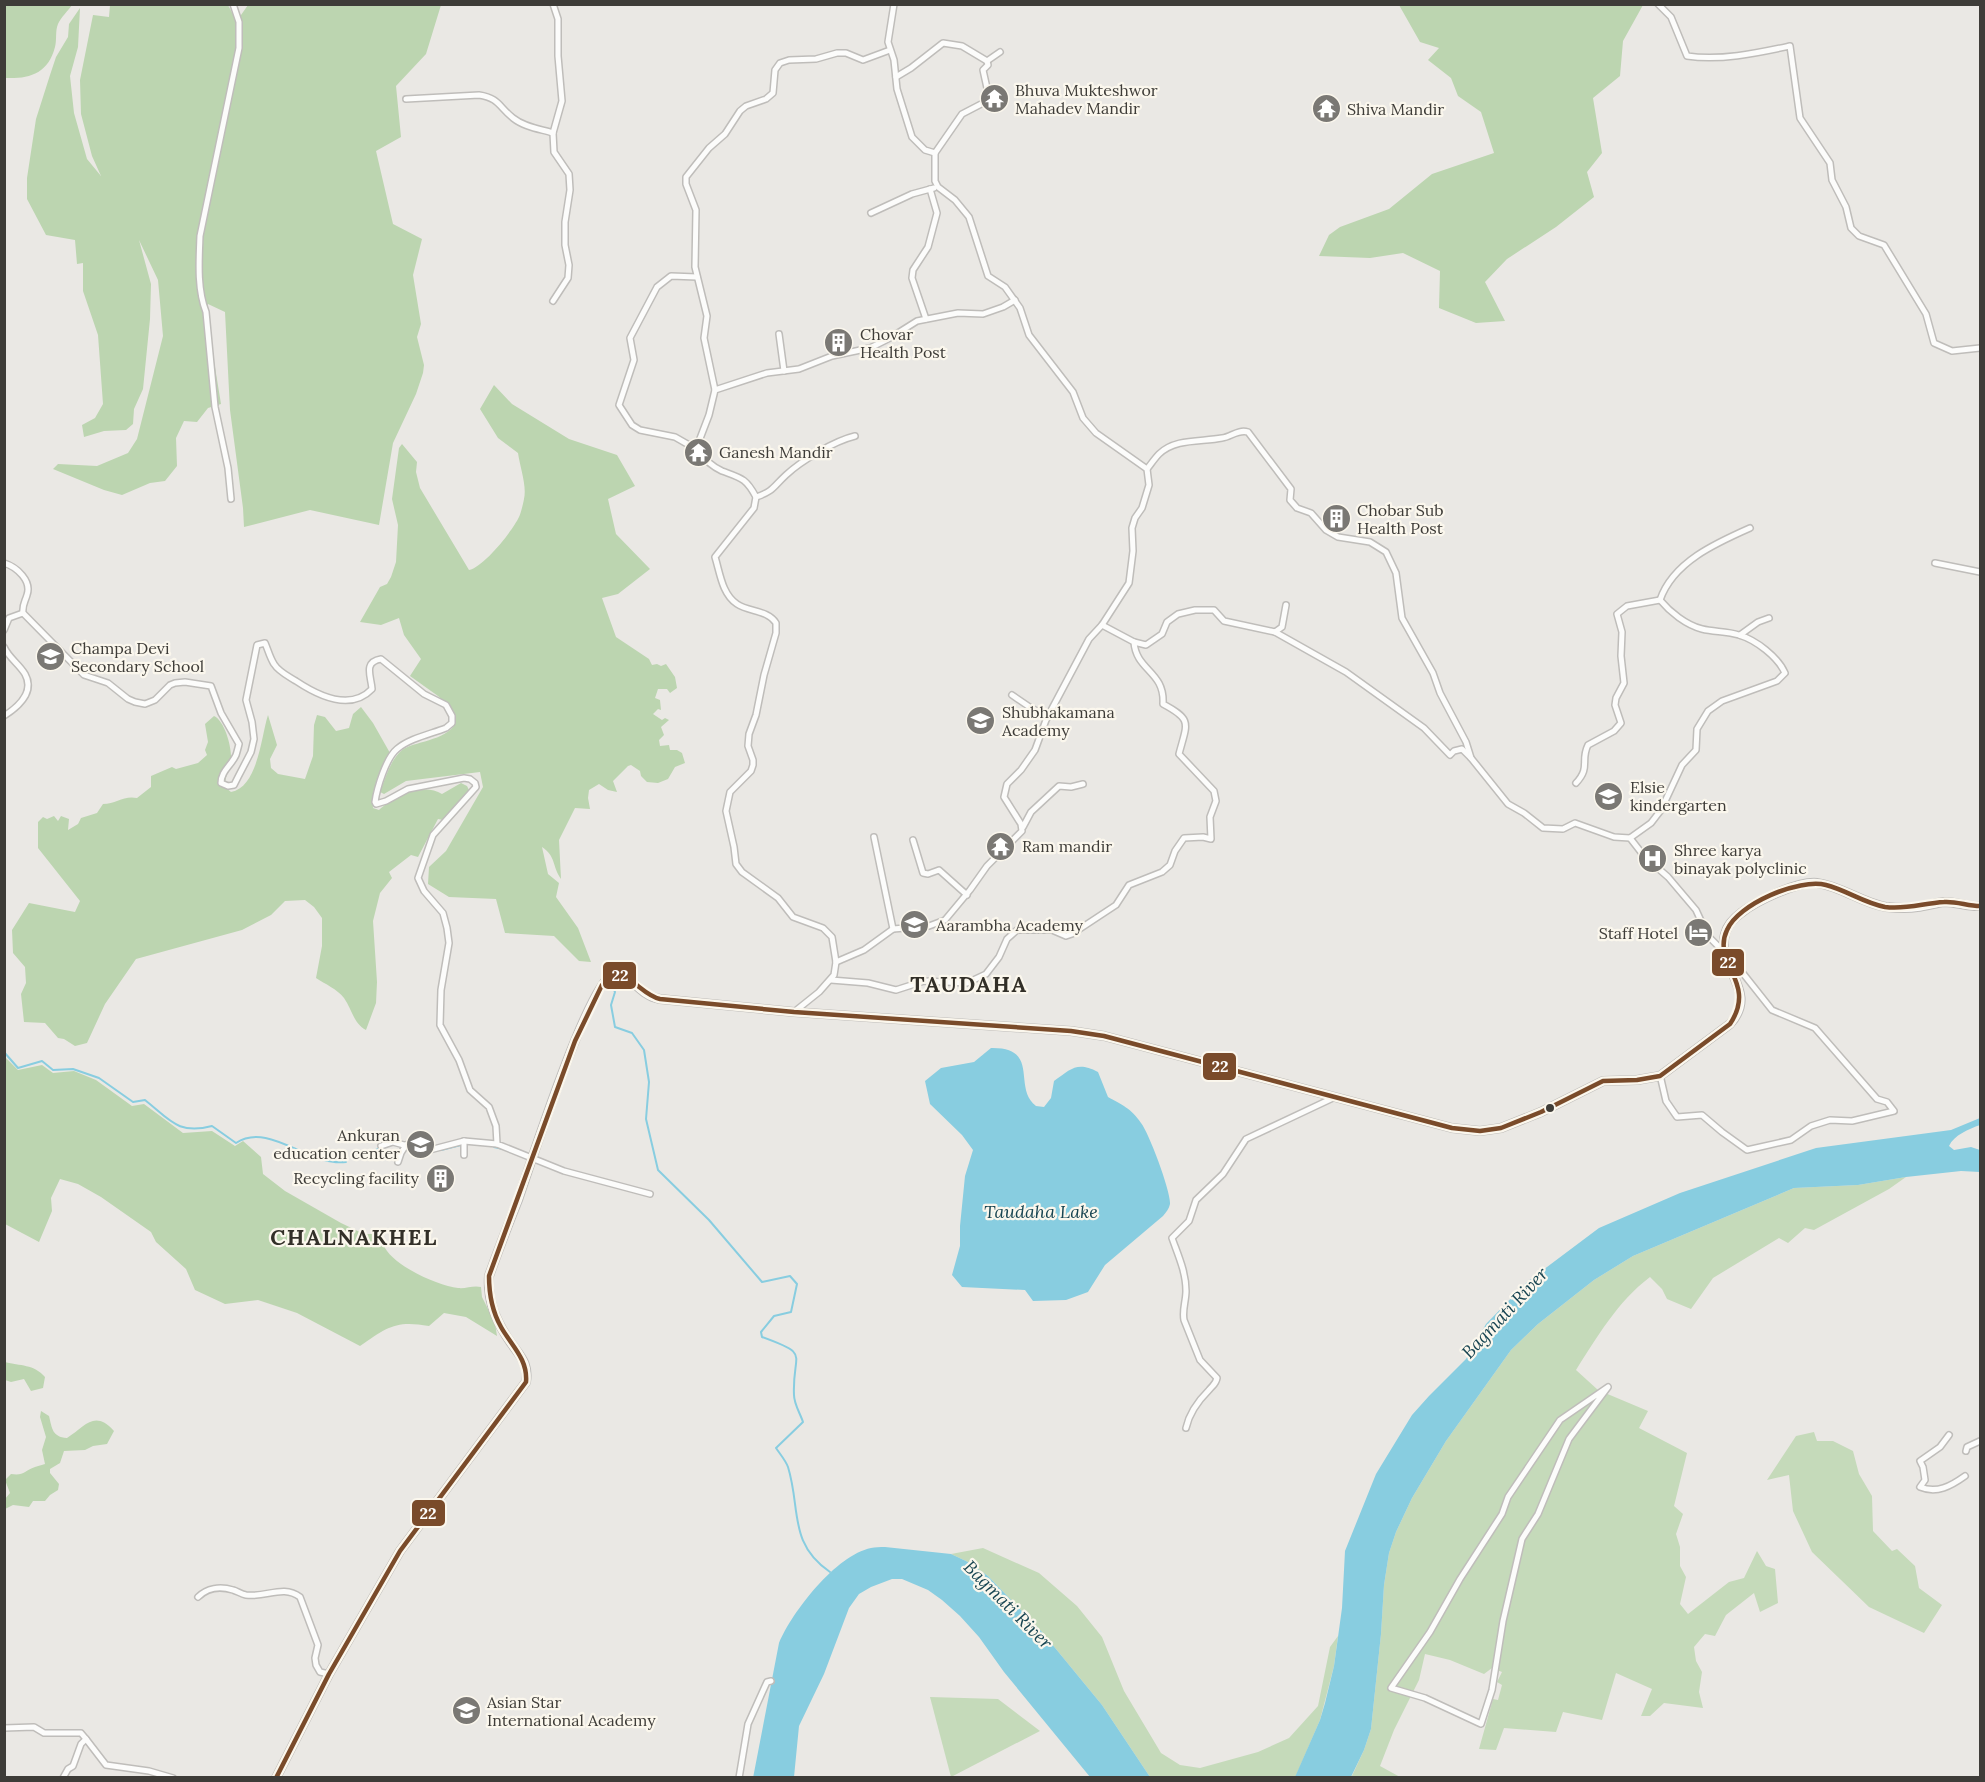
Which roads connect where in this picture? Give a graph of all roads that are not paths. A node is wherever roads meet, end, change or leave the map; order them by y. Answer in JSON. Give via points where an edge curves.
{"nodes":[{"id":1,"x":233,"y":4,"type":"edge"},
{"id":2,"x":553,"y":4,"type":"edge"},
{"id":3,"x":894,"y":4,"type":"edge"},
{"id":4,"x":1658,"y":4,"type":"edge"},
{"id":5,"x":890,"y":50,"type":"junction"},
{"id":6,"x":1000,"y":52,"type":"dead end"},
{"id":7,"x":987,"y":61,"type":"junction"},
{"id":8,"x":896,"y":77,"type":"junction"},
{"id":9,"x":406,"y":99,"type":"dead end"},
{"id":10,"x":553,"y":133,"type":"junction"},
{"id":11,"x":935,"y":153,"type":"junction"},
{"id":12,"x":938,"y":187,"type":"junction"},
{"id":13,"x":930,"y":189,"type":"junction"},
{"id":14,"x":871,"y":213,"type":"dead end"},
{"id":15,"x":697,"y":277,"type":"junction"},
{"id":16,"x":1015,"y":300,"type":"junction"},
{"id":17,"x":553,"y":301,"type":"dead end"},
{"id":18,"x":926,"y":319,"type":"junction"},
{"id":19,"x":780,"y":334,"type":"dead end"},
{"id":20,"x":1980,"y":348,"type":"edge"},
{"id":21,"x":784,"y":371,"type":"junction"},
{"id":22,"x":715,"y":390,"type":"junction"},
{"id":23,"x":855,"y":436,"type":"dead end"},
{"id":24,"x":696,"y":448,"type":"junction"},
{"id":25,"x":1147,"y":469,"type":"junction"},
{"id":26,"x":756,"y":496,"type":"junction"},
{"id":27,"x":231,"y":499,"type":"dead end"},
{"id":28,"x":1750,"y":528,"type":"dead end"},
{"id":29,"x":4,"y":563,"type":"edge"},
{"id":30,"x":1935,"y":563,"type":"dead end"},
{"id":31,"x":1980,"y":572,"type":"edge"},
{"id":32,"x":1660,"y":600,"type":"junction"},
{"id":33,"x":1286,"y":605,"type":"dead end"},
{"id":34,"x":23,"y":613,"type":"junction"},
{"id":35,"x":1769,"y":618,"type":"dead end"},
{"id":36,"x":1102,"y":625,"type":"junction"},
{"id":37,"x":4,"y":630,"type":"edge"},
{"id":38,"x":1275,"y":632,"type":"junction"},
{"id":39,"x":1740,"y":635,"type":"junction"},
{"id":40,"x":1134,"y":642,"type":"junction"},
{"id":41,"x":4,"y":647,"type":"edge"},
{"id":42,"x":1012,"y":695,"type":"dead end"},
{"id":43,"x":4,"y":716,"type":"edge"},
{"id":44,"x":1048,"y":716,"type":"junction"},
{"id":45,"x":1471,"y":758,"type":"junction"},
{"id":46,"x":1576,"y":783,"type":"dead end"},
{"id":47,"x":1083,"y":784,"type":"dead end"},
{"id":48,"x":1023,"y":828,"type":"junction"},
{"id":49,"x":874,"y":837,"type":"dead end"},
{"id":50,"x":1630,"y":838,"type":"junction"},
{"id":51,"x":913,"y":840,"type":"dead end"},
{"id":52,"x":967,"y":895,"type":"junction"},
{"id":53,"x":1980,"y":906,"type":"edge"},
{"id":54,"x":893,"y":929,"type":"junction"},
{"id":55,"x":1725,"y":953,"type":"junction"},
{"id":56,"x":836,"y":962,"type":"junction"},
{"id":57,"x":1728,"y":962,"type":"junction"},
{"id":58,"x":831,"y":980,"type":"junction"},
{"id":59,"x":794,"y":1011,"type":"junction"},
{"id":60,"x":1660,"y":1075,"type":"junction"},
{"id":61,"x":1333,"y":1098,"type":"junction"},
{"id":62,"x":464,"y":1141,"type":"junction"},
{"id":63,"x":497,"y":1143,"type":"junction"},
{"id":64,"x":381,"y":1146,"type":"dead end"},
{"id":65,"x":404,"y":1147,"type":"junction"},
{"id":66,"x":464,"y":1152,"type":"dead end"},
{"id":67,"x":530,"y":1157,"type":"junction"},
{"id":68,"x":398,"y":1162,"type":"dead end"},
{"id":69,"x":650,"y":1194,"type":"dead end"},
{"id":70,"x":1608,"y":1387,"type":"joint"},
{"id":71,"x":1186,"y":1428,"type":"dead end"},
{"id":72,"x":1949,"y":1436,"type":"dead end"},
{"id":73,"x":1980,"y":1441,"type":"edge"},
{"id":74,"x":1966,"y":1451,"type":"dead end"},
{"id":75,"x":1965,"y":1476,"type":"dead end"},
{"id":76,"x":198,"y":1597,"type":"dead end"},
{"id":77,"x":329,"y":1674,"type":"junction"},
{"id":78,"x":771,"y":1681,"type":"dead end"},
{"id":79,"x":4,"y":1728,"type":"edge"},
{"id":80,"x":86,"y":1739,"type":"junction"},
{"id":81,"x":63,"y":1778,"type":"edge"},
{"id":82,"x":173,"y":1778,"type":"edge"},
{"id":83,"x":276,"y":1778,"type":"edge"},
{"id":84,"x":739,"y":1778,"type":"edge"}],
"edges":[{"from":1,"to":27,"type":"street","via":[[239,22],[239,48],[200,236],[199,265]]},
{"from":2,"to":10,"type":"street","via":[[558,18],[562,101]]},
{"from":3,"to":5,"type":"street"},
{"from":4,"to":20,"type":"street","via":[[1671,17],[1687,56],[1706,59],[1790,46],[1800,118],[1830,163],[1832,180],[1846,207],[1851,228],[1859,236],[1884,245],[1926,314],[1934,343],[1952,351]]},
{"from":5,"to":8,"type":"street"},
{"from":5,"to":15,"type":"street","via":[[863,60],[837,53],[780,63],[775,70],[773,93],[740,111],[686,177],[696,210]]},
{"from":6,"to":7,"type":"street"},
{"from":7,"to":8,"type":"street","via":[[962,46],[943,43]]},
{"from":7,"to":11,"type":"street","via":[[982,70],[987,101],[962,114]]},
{"from":8,"to":11,"type":"street","via":[[912,137],[925,150]]},
{"from":9,"to":10,"type":"street","via":[[489,96],[513,119]]},
{"from":10,"to":17,"type":"street","via":[[554,152],[569,174],[570,189],[565,222],[568,278]]},
{"from":11,"to":12,"type":"street"},
{"from":12,"to":13,"type":"street"},
{"from":12,"to":16,"type":"street","via":[[956,200],[969,217],[988,276],[1005,286]]},
{"from":13,"to":14,"type":"street"},
{"from":13,"to":18,"type":"street","via":[[937,213],[930,241],[912,278]]},
{"from":15,"to":22,"type":"street","via":[[707,316],[704,338]]},
{"from":15,"to":24,"type":"street","via":[[671,276],[657,286],[630,338],[634,360],[619,405],[640,430],[675,436]]},
{"from":16,"to":18,"type":"street","via":[[983,314],[958,313]]},
{"from":16,"to":25,"type":"street","via":[[1029,335],[1073,392],[1083,418],[1096,433]]},
{"from":18,"to":21,"type":"street","via":[[870,348]]},
{"from":19,"to":21,"type":"street"},
{"from":21,"to":22,"type":"street"},
{"from":22,"to":24,"type":"street"},
{"from":23,"to":26,"type":"street","via":[[809,458],[770,492]]},
{"from":24,"to":26,"type":"street","via":[[707,462],[745,480]]},
{"from":25,"to":36,"type":"street","via":[[1149,485],[1132,528],[1129,583]]},
{"from":25,"to":45,"type":"street","via":[[1160,453],[1174,445],[1248,432],[1291,489],[1290,501],[1297,508],[1311,513],[1338,537],[1370,542],[1386,552],[1396,573],[1402,618],[1433,672]]},
{"from":26,"to":56,"type":"street","via":[[753,507],[715,557],[729,596],[739,606],[769,616],[776,623],[749,734],[753,765],[730,792],[726,811],[736,864],[749,879],[778,898],[793,917],[826,930],[832,937]]},
{"from":28,"to":32,"type":"street","via":[[1702,552],[1665,584]]},
{"from":29,"to":34,"type":"street","via":[[20,572],[28,586]]},
{"from":30,"to":31,"type":"street"},
{"from":32,"to":39,"type":"street","via":[[1679,618],[1700,629]]},
{"from":32,"to":46,"type":"street","via":[[1627,606],[1617,614],[1622,632],[1624,683],[1616,698],[1621,723],[1588,745],[1585,773]]},
{"from":33,"to":38,"type":"street","via":[[1282,627]]},
{"from":34,"to":37,"type":"street","via":[[9,618]]},
{"from":34,"to":63,"type":"street","via":[[84,675],[108,683],[135,702],[156,700],[175,683],[211,686],[238,744],[236,757],[220,780],[228,786],[234,785],[253,746],[246,700],[257,645],[265,643],[281,672],[325,697],[345,701],[368,693],[372,689],[369,666],[381,658],[424,694],[446,705],[452,723],[395,750],[386,765],[375,802],[386,801],[408,789],[464,778],[475,783],[476,787],[433,835],[418,878],[442,913],[447,928],[449,943],[440,1025],[470,1090],[489,1107]]},
{"from":35,"to":39,"type":"street"},
{"from":36,"to":40,"type":"street"},
{"from":36,"to":44,"type":"street","via":[[1089,639]]},
{"from":38,"to":40,"type":"street","via":[[1224,621],[1214,610],[1195,610],[1167,622],[1162,634],[1146,645]]},
{"from":38,"to":45,"type":"street","via":[[1346,672],[1424,728],[1450,755],[1462,749]]},
{"from":39,"to":50,"type":"street","via":[[1771,654],[1785,673],[1777,681],[1722,701],[1708,711],[1697,729],[1696,750],[1682,765],[1661,810]]},
{"from":40,"to":58,"type":"street","via":[[1140,662],[1156,676],[1163,704],[1181,713],[1186,725],[1179,754],[1214,791],[1211,839],[1184,838],[1162,872],[1129,885],[1116,905],[1072,934],[1017,930],[986,974],[977,980],[924,981],[896,990]]},
{"from":41,"to":43,"type":"street","via":[[24,672],[28,686],[21,704]]},
{"from":42,"to":44,"type":"street"},
{"from":44,"to":48,"type":"street","via":[[1035,750],[1005,791],[1004,797]]},
{"from":45,"to":50,"type":"street","via":[[1508,804],[1543,828],[1563,829],[1575,823],[1614,837]]},
{"from":47,"to":48,"type":"street","via":[[1059,786],[1031,812]]},
{"from":48,"to":52,"type":"street","via":[[987,866]]},
{"from":49,"to":54,"type":"street"},
{"from":50,"to":55,"type":"street","via":[[1696,910],[1708,936]]},
{"from":51,"to":52,"type":"street","via":[[923,873],[939,870]]},
{"from":52,"to":54,"type":"street","via":[[945,921]]},
{"from":53,"to":55,"type":"main road","via":[[1943,902],[1914,908],[1883,906],[1808,883],[1740,913],[1727,930]]},
{"from":54,"to":56,"type":"street","via":[[864,950]]},
{"from":55,"to":57,"type":"main road"},
{"from":56,"to":58,"type":"street"},
{"from":57,"to":60,"type":"main road","via":[[1739,991],[1738,1015]]},
{"from":57,"to":60,"type":"street","via":[[1734,962],[1772,1010],[1815,1028],[1877,1100],[1887,1102],[1894,1111],[1852,1121],[1830,1120],[1811,1126],[1791,1140],[1747,1150],[1702,1115],[1677,1117],[1666,1101]]},
{"from":58,"to":59,"type":"street"},
{"from":59,"to":61,"type":"main road","via":[[1071,1031],[1156,1049]]},
{"from":59,"to":67,"type":"main road","via":[[660,999],[617,974],[606,978],[564,1064]]},
{"from":60,"to":61,"type":"main road","via":[[1603,1081],[1541,1112],[1501,1128],[1480,1131],[1452,1128]]},
{"from":61,"to":71,"type":"street","via":[[1246,1139],[1223,1174],[1196,1200],[1189,1221],[1172,1238],[1184,1272],[1184,1320],[1200,1360],[1217,1378],[1188,1419]]},
{"from":62,"to":63,"type":"street"},
{"from":62,"to":65,"type":"street","via":[[426,1151]]},
{"from":62,"to":66,"type":"street"},
{"from":63,"to":67,"type":"street"},
{"from":64,"to":65,"type":"street","via":[[393,1142]]},
{"from":65,"to":68,"type":"street"},
{"from":67,"to":69,"type":"street","via":[[564,1172]]},
{"from":67,"to":77,"type":"main road","via":[[488,1286],[495,1317],[524,1358],[526,1382],[400,1551]]},
{"from":70,"to":70,"type":"street","via":[[1569,1439],[1538,1514],[1522,1539],[1492,1690],[1481,1724],[1425,1698],[1391,1688],[1430,1632],[1502,1514],[1508,1497],[1560,1420]]},
{"from":72,"to":75,"type":"street","via":[[1920,1461],[1925,1480],[1920,1487],[1929,1491],[1941,1489]]},
{"from":73,"to":74,"type":"street"},
{"from":76,"to":77,"type":"street","via":[[205,1590],[220,1588],[246,1595],[283,1590],[295,1594],[300,1597],[318,1645],[316,1665],[320,1672]]},
{"from":77,"to":83,"type":"main road"},
{"from":78,"to":84,"type":"street","via":[[767,1682],[748,1724]]},
{"from":79,"to":80,"type":"street","via":[[81,1733]]},
{"from":80,"to":81,"type":"street"},
{"from":80,"to":82,"type":"street","via":[[106,1765]]}]}
